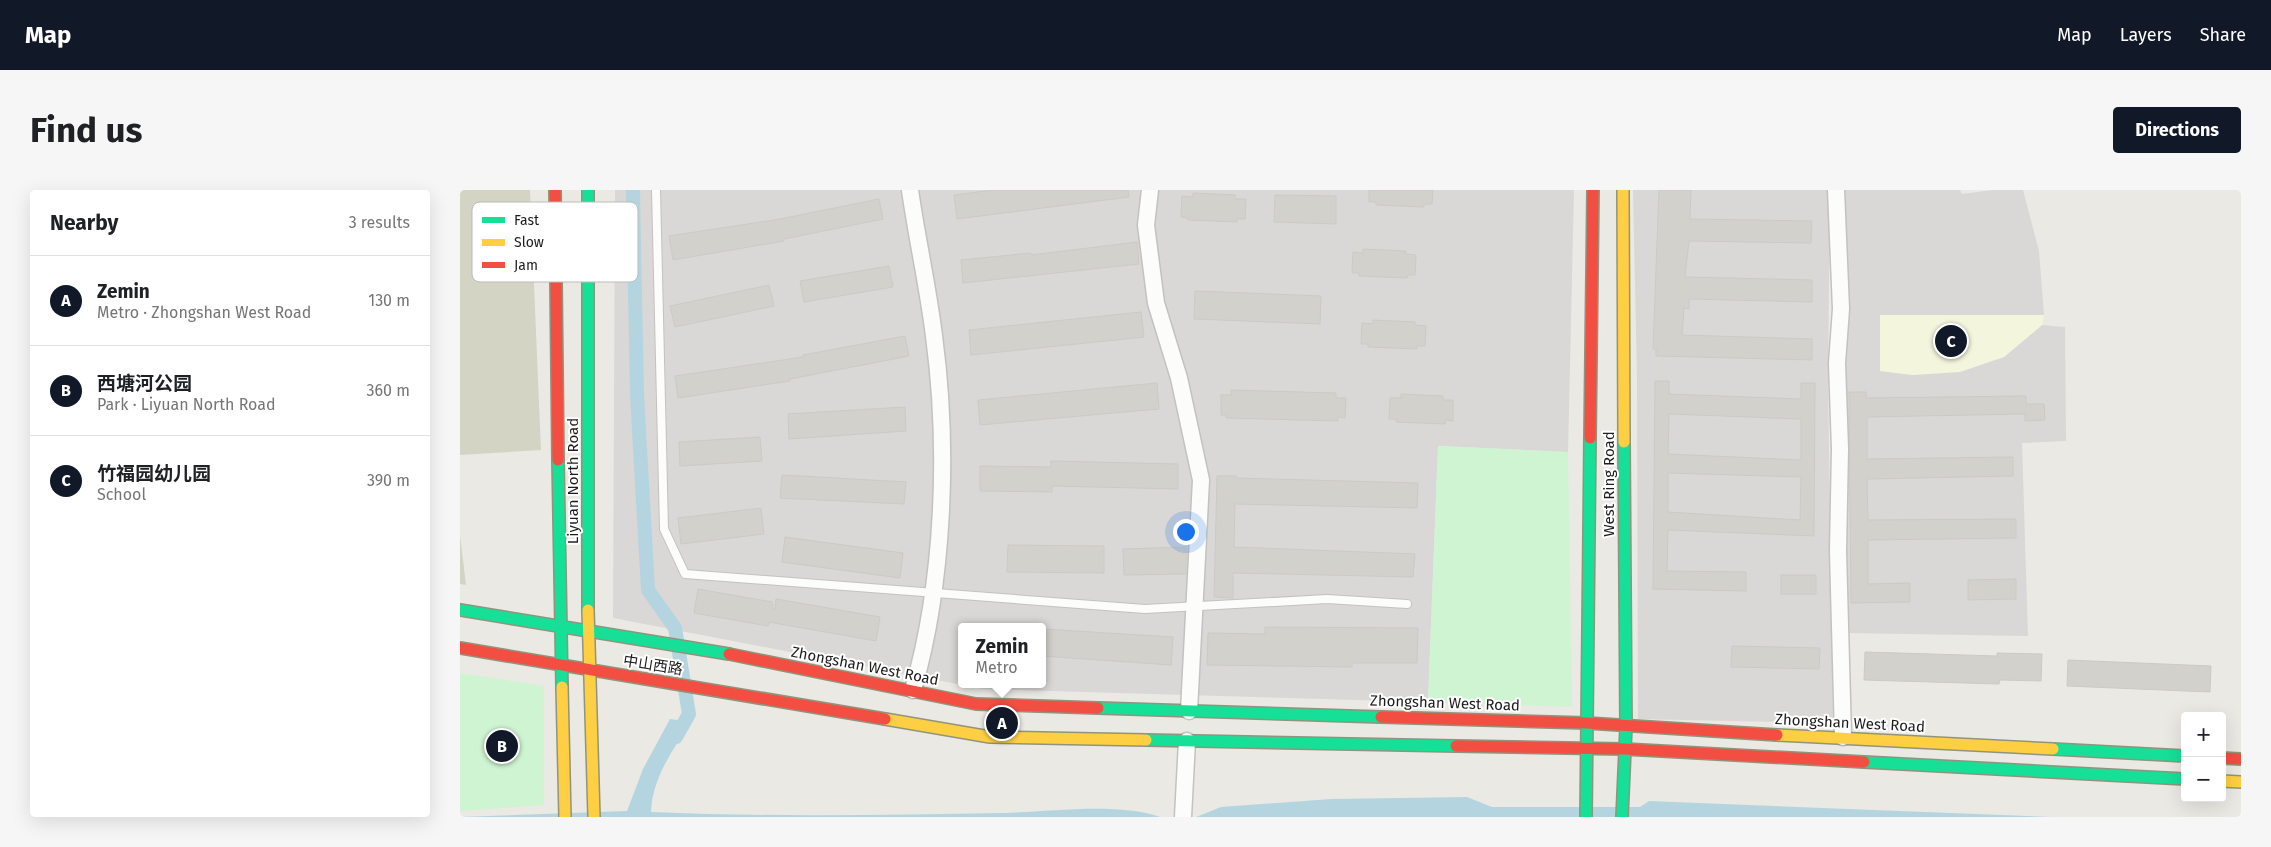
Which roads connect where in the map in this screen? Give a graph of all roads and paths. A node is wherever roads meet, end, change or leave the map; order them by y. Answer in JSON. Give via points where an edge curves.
{"nodes":[{"id":1,"x":656,"y":190,"type":"edge"},
{"id":2,"x":910,"y":190,"type":"edge"},
{"id":3,"x":1150,"y":190,"type":"edge"},
{"id":4,"x":1593,"y":190,"type":"edge"},
{"id":5,"x":1622,"y":190,"type":"edge"},
{"id":6,"x":1836,"y":190,"type":"edge"},
{"id":7,"x":556,"y":282,"type":"edge"},
{"id":8,"x":588,"y":282,"type":"edge"},
{"id":9,"x":932,"y":594,"type":"junction"},
{"id":10,"x":1407,"y":604,"type":"dead end"},
{"id":11,"x":1195,"y":606,"type":"junction"},
{"id":12,"x":460,"y":610,"type":"edge"},
{"id":13,"x":562,"y":625,"type":"junction"},
{"id":14,"x":587,"y":630,"type":"junction"},
{"id":15,"x":460,"y":648,"type":"edge"},
{"id":16,"x":708,"y":652,"type":"joint"},
{"id":17,"x":561,"y":665,"type":"junction"},
{"id":18,"x":588,"y":670,"type":"junction"},
{"id":19,"x":913,"y":690,"type":"junction"},
{"id":20,"x":1189,"y":711,"type":"junction"},
{"id":21,"x":1586,"y":723,"type":"junction"},
{"id":22,"x":1626,"y":727,"type":"junction"},
{"id":23,"x":1844,"y":737,"type":"junction"},
{"id":24,"x":1188,"y":741,"type":"junction"},
{"id":25,"x":1624,"y":749,"type":"junction"},
{"id":26,"x":1587,"y":750,"type":"junction"},
{"id":27,"x":2181,"y":756,"type":"edge"},
{"id":28,"x":2226,"y":758,"type":"edge"},
{"id":29,"x":2241,"y":759,"type":"edge"},
{"id":30,"x":2181,"y":779,"type":"edge"},
{"id":31,"x":2226,"y":781,"type":"edge"},
{"id":32,"x":2241,"y":782,"type":"edge"},
{"id":33,"x":565,"y":817,"type":"edge"},
{"id":34,"x":594,"y":817,"type":"edge"},
{"id":35,"x":1183,"y":817,"type":"edge"},
{"id":36,"x":1586,"y":817,"type":"edge"},
{"id":37,"x":1622,"y":817,"type":"edge"}],
"edges":[{"from":1,"to":9,"type":"lane","via":[[664,529],[685,574]]},
{"from":2,"to":9,"type":"street","via":[[934,336],[943,440],[940,529]]},
{"from":3,"to":11,"type":"street","via":[[1146,224],[1156,303],[1179,378],[1201,480]]},
{"from":4,"to":21,"type":"main road","name":"West Ring Road"},
{"from":5,"to":22,"type":"main road","name":"West Ring Road"},
{"from":6,"to":23,"type":"street","via":[[1841,309],[1838,551]]},
{"from":7,"to":13,"type":"main road","name":"Liyuan North Road"},
{"from":8,"to":14,"type":"main road","name":"Liyuan North Road"},
{"from":9,"to":11,"type":"lane","via":[[1146,609]]},
{"from":9,"to":19,"type":"street","via":[[925,650]]},
{"from":10,"to":11,"type":"lane","via":[[1327,599]]},
{"from":11,"to":20,"type":"street"},
{"from":12,"to":13,"type":"main road"},
{"from":13,"to":14,"type":"main road"},
{"from":13,"to":17,"type":"main road","name":"Liyuan North Road"},
{"from":14,"to":16,"type":"main road","name":"中山西路"},
{"from":14,"to":18,"type":"main road","name":"Liyuan North Road"},
{"from":15,"to":17,"type":"main road"},
{"from":16,"to":19,"type":"main road","name":"Zhongshan West Road"},
{"from":17,"to":18,"type":"main road"},
{"from":17,"to":33,"type":"main road","name":"Liyuan North Road"},
{"from":18,"to":24,"type":"main road","name":"中山西路","via":[[990,737]]},
{"from":18,"to":34,"type":"main road","name":"Liyuan North Road"},
{"from":19,"to":20,"type":"main road","name":"Zhongshan West Road","via":[[976,704]]},
{"from":20,"to":21,"type":"main road","name":"Zhongshan West Road"},
{"from":21,"to":22,"type":"main road","name":"Zhongshan West Road"},
{"from":21,"to":26,"type":"main road","name":"West Ring Road"},
{"from":22,"to":23,"type":"main road","name":"Zhongshan West Road"},
{"from":22,"to":25,"type":"main road","name":"West Ring Road"},
{"from":23,"to":27,"type":"main road","name":"Zhongshan West Road"},
{"from":24,"to":26,"type":"main road"},
{"from":24,"to":35,"type":"street"},
{"from":25,"to":26,"type":"main road"},
{"from":25,"to":30,"type":"main road"},
{"from":25,"to":37,"type":"main road","name":"West Ring Road"},
{"from":26,"to":36,"type":"main road","name":"West Ring Road"},
{"from":28,"to":29,"type":"main road"},
{"from":31,"to":32,"type":"main road"}]}
